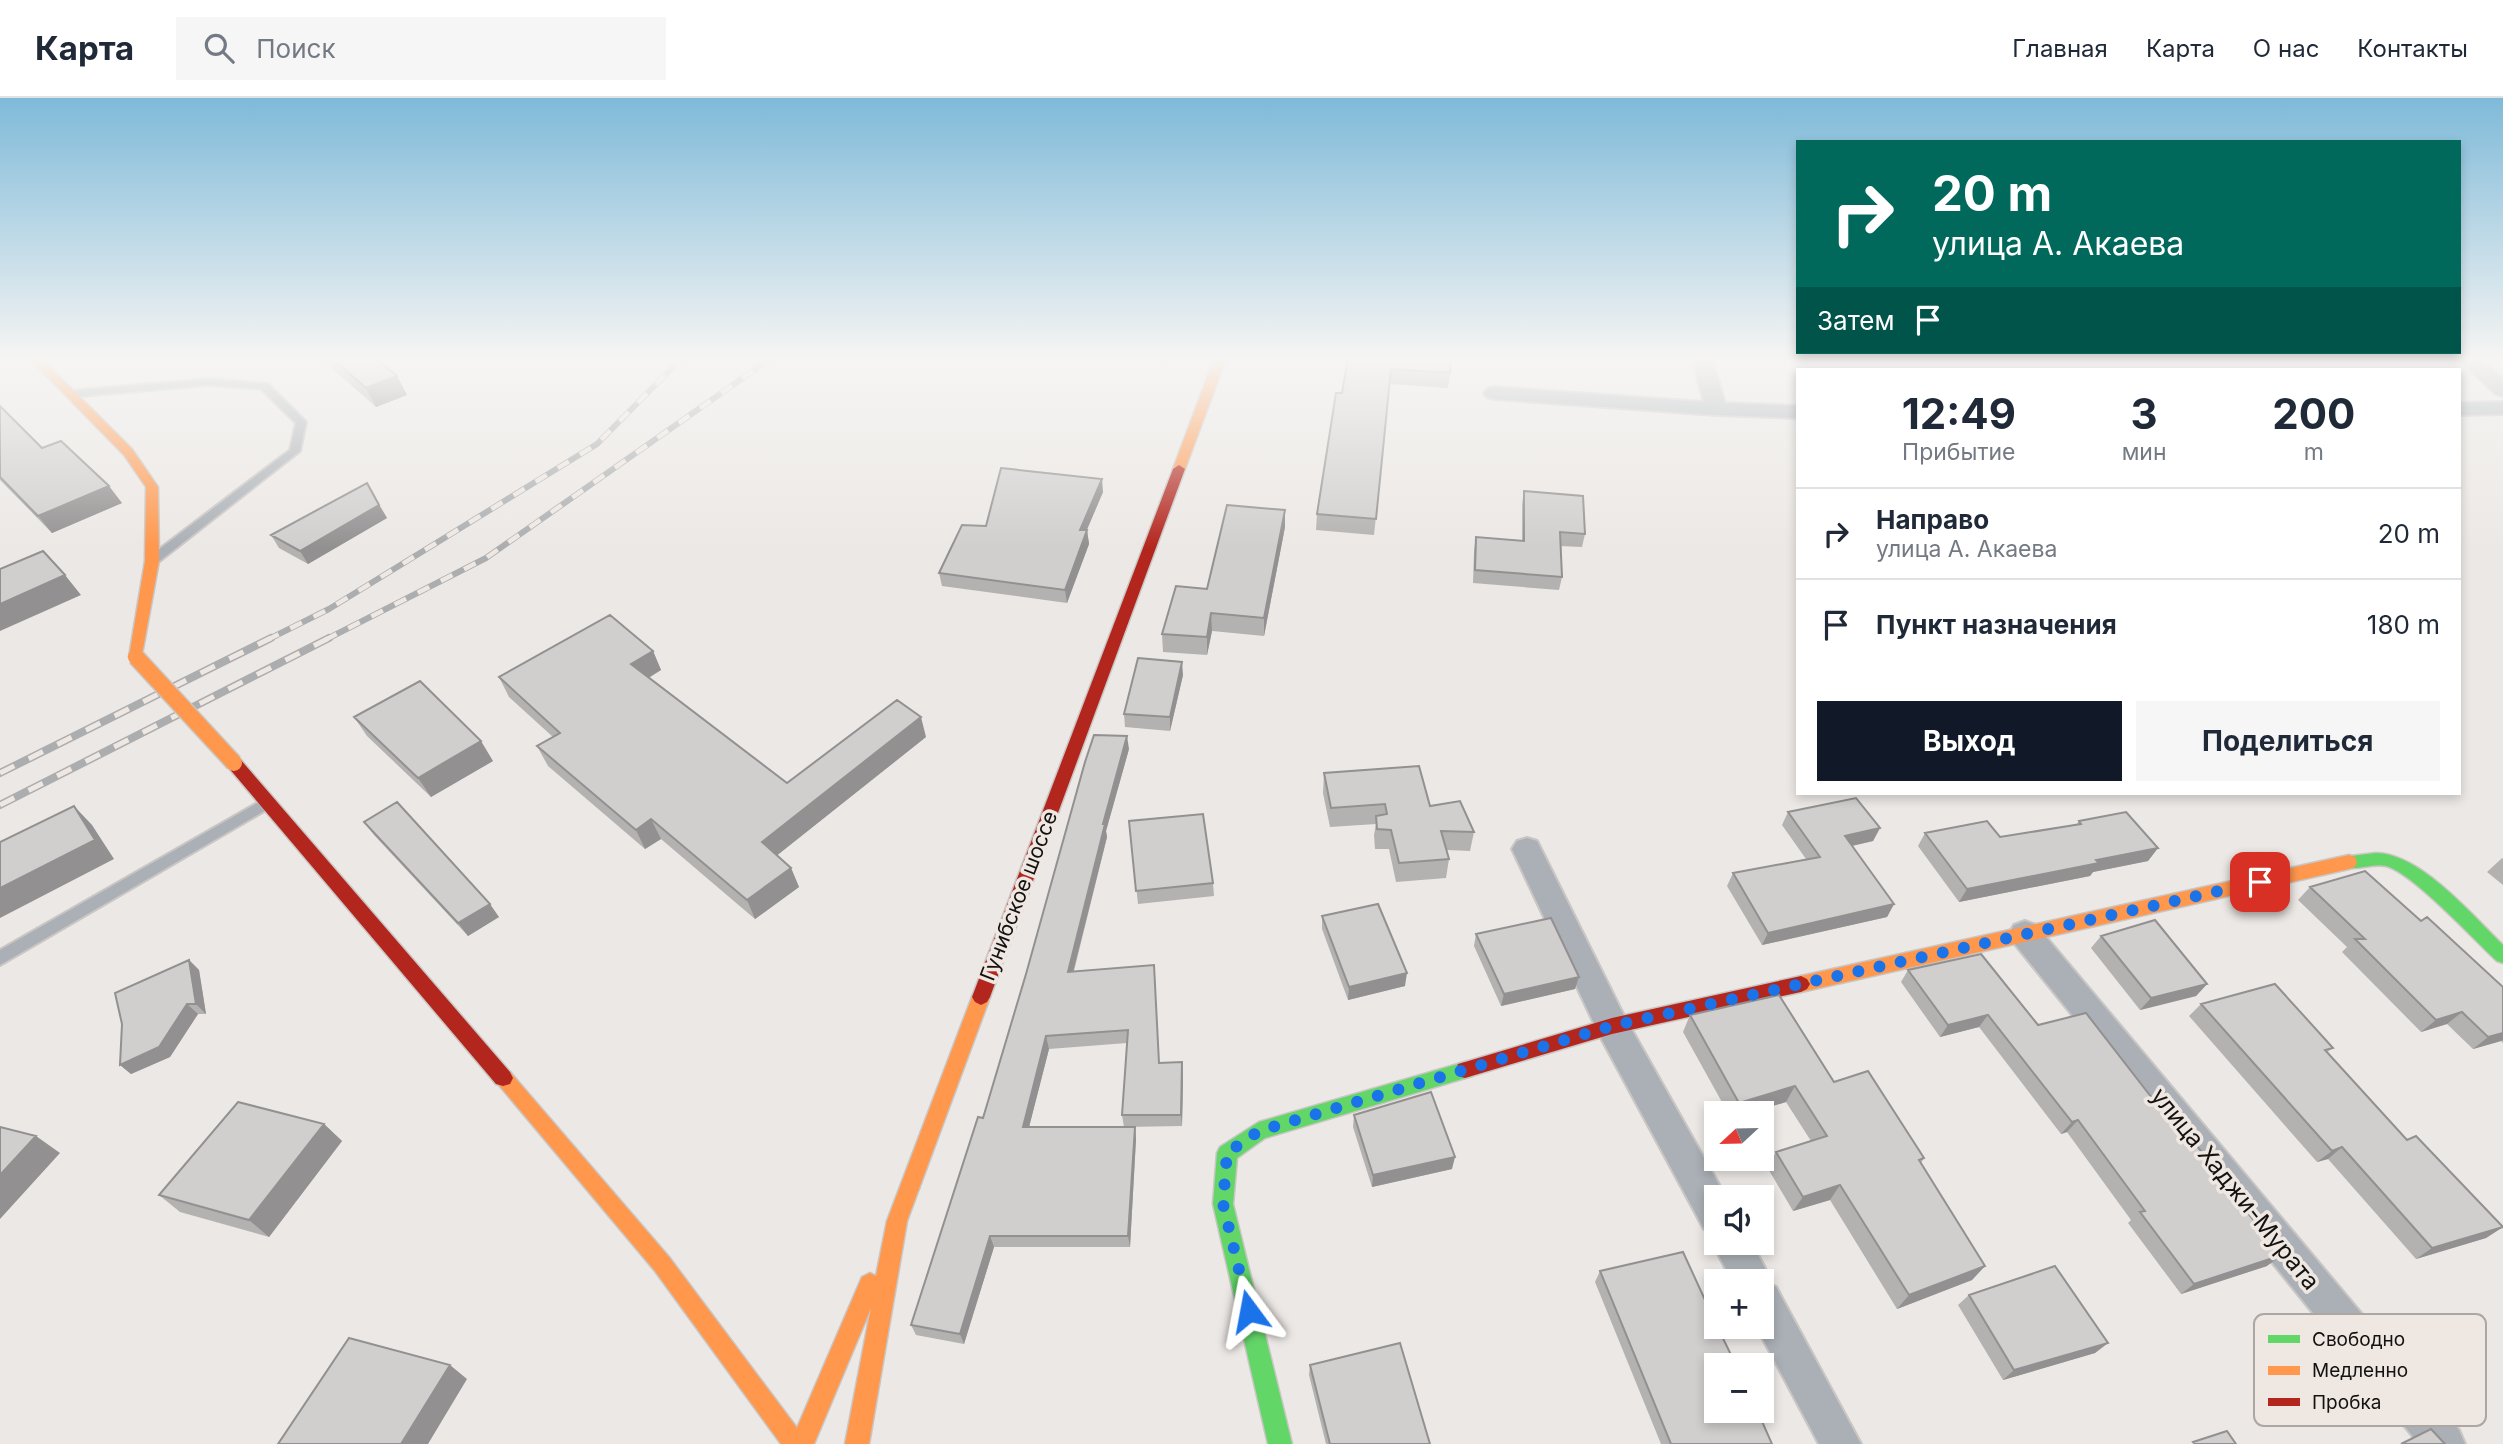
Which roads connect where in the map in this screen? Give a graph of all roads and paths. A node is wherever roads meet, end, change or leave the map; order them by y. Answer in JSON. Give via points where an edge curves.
{"nodes":[{"id":1,"x":98,"y":422,"type":"edge"},
{"id":2,"x":301,"y":422,"type":"edge"},
{"id":3,"x":1196,"y":422,"type":"edge"},
{"id":4,"x":152,"y":561,"type":"junction"},
{"id":5,"x":265,"y":803,"type":"junction"},
{"id":6,"x":1527,"y":849,"type":"dead end"},
{"id":7,"x":2025,"y":934,"type":"junction"},
{"id":8,"x":2503,"y":956,"type":"edge"},
{"id":9,"x":0,"y":958,"type":"edge"},
{"id":10,"x":1612,"y":1026,"type":"junction"},
{"id":11,"x":1704,"y":1193,"type":"edge"},
{"id":12,"x":897,"y":1221,"type":"junction"},
{"id":13,"x":2338,"y":1314,"type":"edge"},
{"id":14,"x":1774,"y":1322,"type":"edge"},
{"id":15,"x":2430,"y":1426,"type":"edge"},
{"id":16,"x":796,"y":1444,"type":"edge"},
{"id":17,"x":802,"y":1444,"type":"edge"},
{"id":18,"x":857,"y":1444,"type":"edge"},
{"id":19,"x":1280,"y":1444,"type":"edge"},
{"id":20,"x":1842,"y":1444,"type":"edge"},
{"id":21,"x":2445,"y":1444,"type":"edge"}],
"edges":[{"from":1,"to":4,"type":"street","via":[[128,452],[152,487]]},
{"from":2,"to":4,"type":"lane","via":[[295,451]]},
{"from":3,"to":12,"type":"street","name":"Гунибское шоссе"},
{"from":4,"to":5,"type":"street","bridge":true,"via":[[136,657]]},
{"from":5,"to":9,"type":"lane"},
{"from":5,"to":16,"type":"street","via":[[662,1264]]},
{"from":6,"to":10,"type":"street"},
{"from":7,"to":8,"type":"street","via":[[2364,859],[2391,861],[2420,880]]},
{"from":7,"to":10,"type":"street"},
{"from":7,"to":13,"type":"street","name":"улица Хаджи-Мурата"},
{"from":10,"to":11,"type":"street"},
{"from":10,"to":19,"type":"street","via":[[1269,1127],[1227,1153],[1223,1204]]},
{"from":12,"to":17,"type":"street"},
{"from":12,"to":18,"type":"street","name":"Гунибское шоссе"},
{"from":14,"to":20,"type":"street"},
{"from":15,"to":21,"type":"street","name":"улица Хаджи-Мурата"}]}
